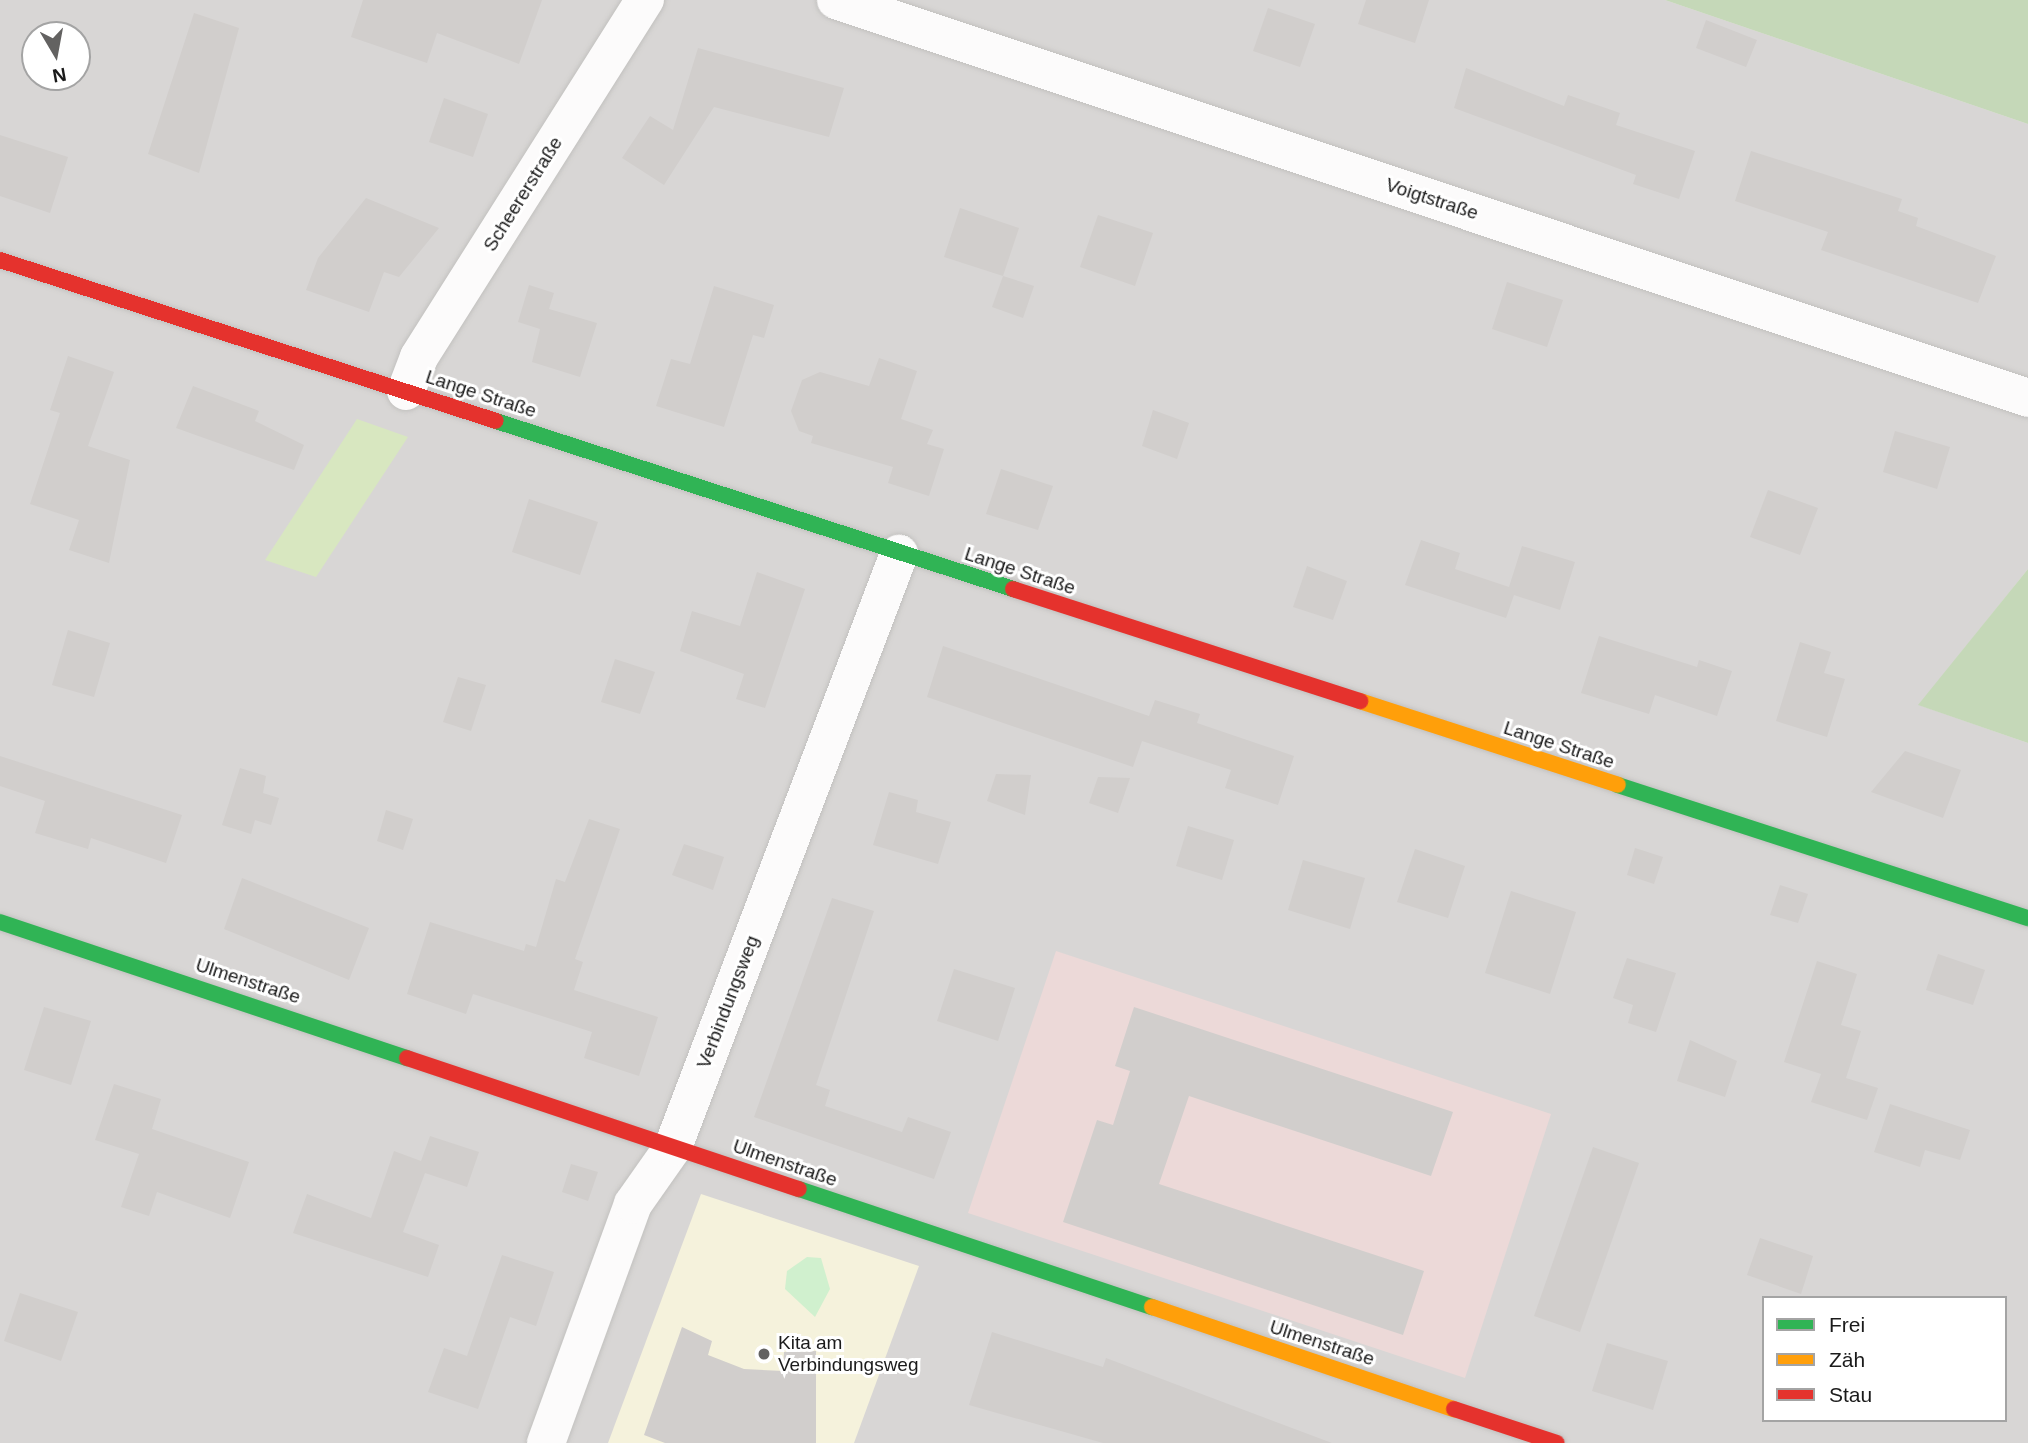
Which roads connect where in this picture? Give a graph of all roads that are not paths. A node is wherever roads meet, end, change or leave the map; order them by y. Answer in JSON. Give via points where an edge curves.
{"nodes":[{"id":1,"x":645,"y":0,"type":"edge"},
{"id":2,"x":836,"y":0,"type":"edge"},
{"id":3,"x":0,"y":260,"type":"edge"},
{"id":4,"x":406,"y":391,"type":"junction"},
{"id":5,"x":2028,"y":398,"type":"edge"},
{"id":6,"x":898,"y":554,"type":"junction"},
{"id":7,"x":2028,"y":918,"type":"edge"},
{"id":8,"x":0,"y":922,"type":"edge"},
{"id":9,"x":673,"y":1147,"type":"junction"},
{"id":10,"x":545,"y":1443,"type":"edge"},
{"id":11,"x":1557,"y":1443,"type":"edge"}],
"edges":[{"from":1,"to":4,"type":"street","name":"Scheererstraße","via":[[419,357]]},
{"from":2,"to":5,"type":"street","name":"Voigtstraße"},
{"from":3,"to":4,"type":"street","name":"Lange Straße"},
{"from":4,"to":6,"type":"street","name":"Lange Straße"},
{"from":6,"to":7,"type":"street","name":"Lange Straße"},
{"from":6,"to":9,"type":"street","name":"Verbindungsweg"},
{"from":8,"to":9,"type":"street","name":"Ulmenstraße"},
{"from":9,"to":10,"type":"street","name":"Verbindungsweg","via":[[633,1205]]},
{"from":9,"to":11,"type":"street","name":"Ulmenstraße"}]}
